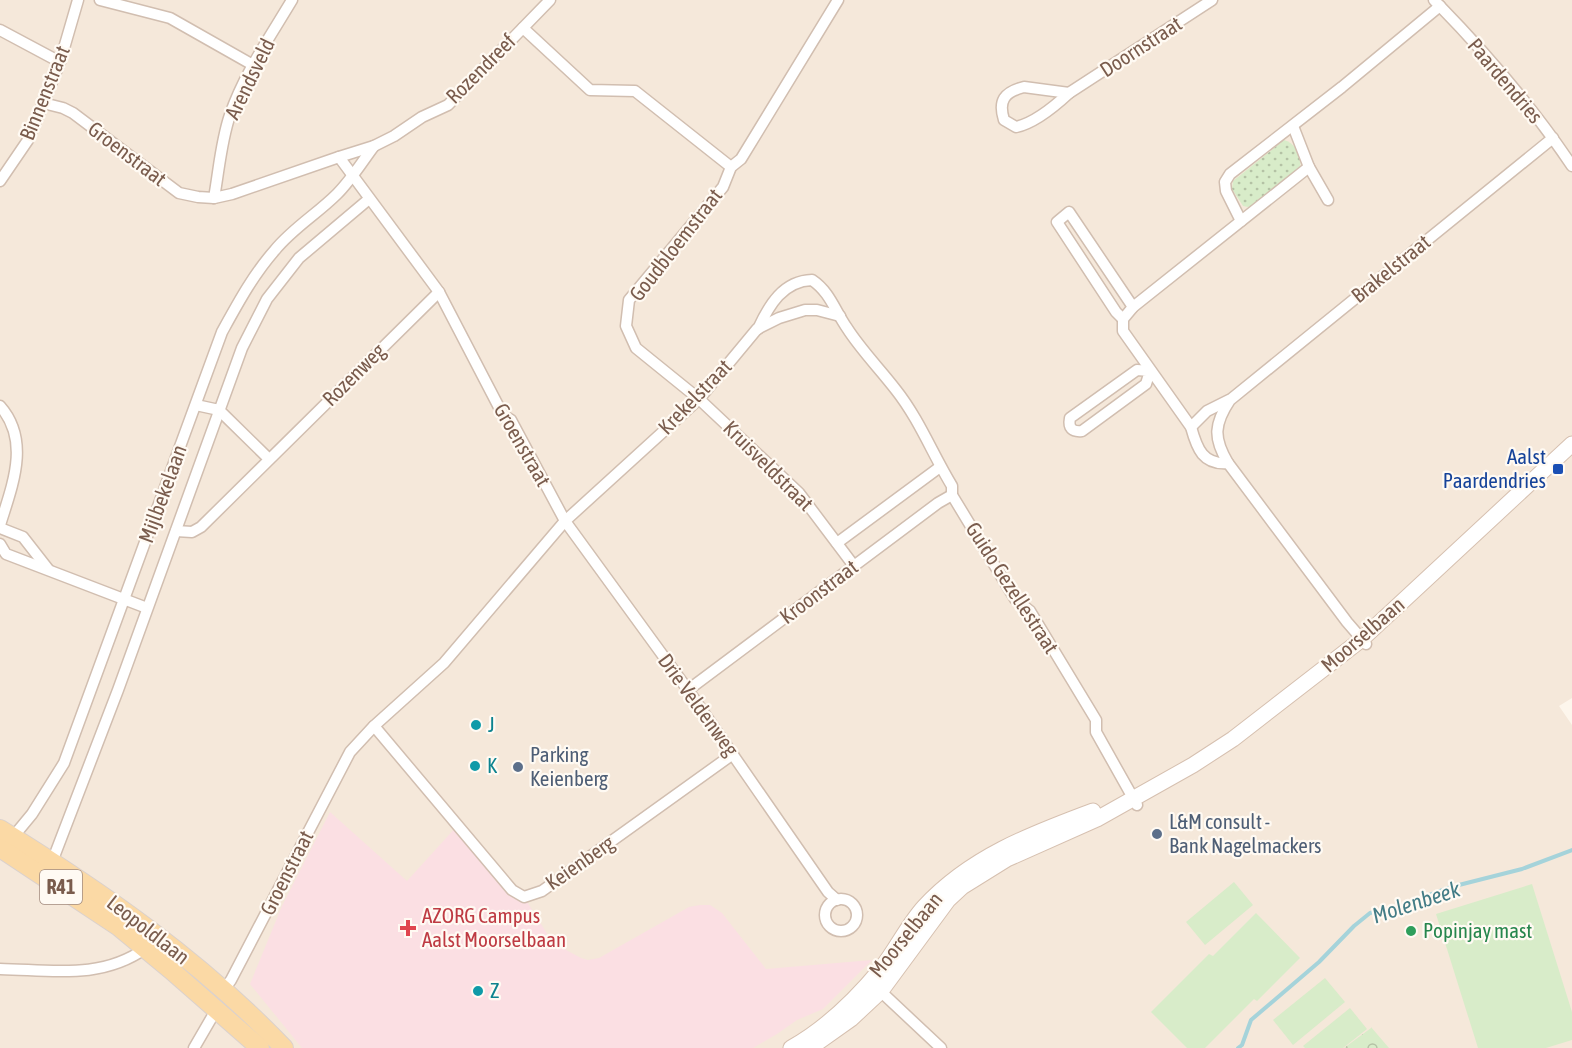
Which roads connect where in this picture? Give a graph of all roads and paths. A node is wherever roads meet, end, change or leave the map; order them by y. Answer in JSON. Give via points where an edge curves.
{"nodes":[{"id":1,"x":78,"y":0,"type":"edge"},
{"id":2,"x":100,"y":0,"type":"edge"},
{"id":3,"x":292,"y":0,"type":"edge"},
{"id":4,"x":838,"y":0,"type":"edge"},
{"id":5,"x":1212,"y":0,"type":"edge"},
{"id":6,"x":542,"y":2,"type":"edge"},
{"id":7,"x":1437,"y":3,"type":"edge"},
{"id":8,"x":523,"y":27,"type":"junction"},
{"id":9,"x":0,"y":30,"type":"edge"},
{"id":10,"x":60,"y":62,"type":"junction"},
{"id":11,"x":253,"y":65,"type":"junction"},
{"id":12,"x":1069,"y":93,"type":"junction"},
{"id":13,"x":43,"y":103,"type":"junction"},
{"id":14,"x":1293,"y":126,"type":"junction"},
{"id":15,"x":1554,"y":138,"type":"junction"},
{"id":16,"x":374,"y":146,"type":"junction"},
{"id":17,"x":339,"y":157,"type":"junction"},
{"id":18,"x":1572,"y":166,"type":"edge"},
{"id":19,"x":731,"y":167,"type":"junction"},
{"id":20,"x":1309,"y":167,"type":"junction"},
{"id":21,"x":352,"y":177,"type":"junction"},
{"id":22,"x":0,"y":181,"type":"edge"},
{"id":23,"x":214,"y":198,"type":"junction"},
{"id":24,"x":369,"y":199,"type":"junction"},
{"id":25,"x":1328,"y":200,"type":"dead end"},
{"id":26,"x":1241,"y":221,"type":"junction"},
{"id":27,"x":439,"y":292,"type":"junction"},
{"id":28,"x":1132,"y":307,"type":"junction"},
{"id":29,"x":840,"y":316,"type":"junction"},
{"id":30,"x":1123,"y":319,"type":"junction"},
{"id":31,"x":757,"y":329,"type":"junction"},
{"id":32,"x":1150,"y":371,"type":"junction"},
{"id":33,"x":699,"y":399,"type":"junction"},
{"id":34,"x":1230,"y":400,"type":"junction"},
{"id":35,"x":196,"y":405,"type":"junction"},
{"id":36,"x":0,"y":406,"type":"edge"},
{"id":37,"x":219,"y":410,"type":"junction"},
{"id":38,"x":1191,"y":427,"type":"junction"},
{"id":39,"x":1572,"y":444,"type":"edge"},
{"id":40,"x":269,"y":459,"type":"junction"},
{"id":41,"x":1228,"y":464,"type":"junction"},
{"id":42,"x":940,"y":467,"type":"junction"},
{"id":43,"x":952,"y":495,"type":"junction"},
{"id":44,"x":565,"y":521,"type":"junction"},
{"id":45,"x":0,"y":526,"type":"edge"},
{"id":46,"x":176,"y":531,"type":"junction"},
{"id":47,"x":837,"y":543,"type":"junction"},
{"id":48,"x":0,"y":544,"type":"edge"},
{"id":49,"x":854,"y":566,"type":"junction"},
{"id":50,"x":48,"y":569,"type":"junction"},
{"id":51,"x":123,"y":600,"type":"junction"},
{"id":52,"x":147,"y":608,"type":"junction"},
{"id":53,"x":1364,"y":642,"type":"junction"},
{"id":54,"x":688,"y":690,"type":"junction"},
{"id":55,"x":374,"y":726,"type":"junction"},
{"id":56,"x":733,"y":754,"type":"junction"},
{"id":57,"x":1135,"y":801,"type":"junction"},
{"id":58,"x":4,"y":838,"type":"edge"},
{"id":59,"x":52,"y":862,"type":"junction"},
{"id":60,"x":834,"y":902,"type":"dead end"},
{"id":61,"x":142,"y":952,"type":"junction"},
{"id":62,"x":0,"y":969,"type":"edge"},
{"id":63,"x":875,"y":986,"type":"junction"},
{"id":64,"x":223,"y":991,"type":"junction"},
{"id":65,"x":217,"y":1011,"type":"junction"},
{"id":66,"x":194,"y":1048,"type":"edge"},
{"id":67,"x":260,"y":1048,"type":"edge"},
{"id":68,"x":284,"y":1048,"type":"edge"},
{"id":69,"x":791,"y":1048,"type":"edge"},
{"id":70,"x":810,"y":1048,"type":"edge"},
{"id":71,"x":941,"y":1048,"type":"edge"}],
"edges":[{"from":1,"to":10,"type":"street","name":"Binnenstraat"},
{"from":2,"to":11,"type":"street","via":[[170,18]]},
{"from":3,"to":11,"type":"street","name":"Arendsveld"},
{"from":4,"to":19,"type":"street","name":"Goudbloemstraat","via":[[741,159]]},
{"from":5,"to":12,"type":"street","name":"Doornstraat"},
{"from":6,"to":8,"type":"street","name":"Rozendreef"},
{"from":7,"to":14,"type":"street"},
{"from":7,"to":15,"type":"street","name":"Paardendries","via":[[1504,75]]},
{"from":8,"to":16,"type":"street","name":"Rozendreef","via":[[448,105]]},
{"from":8,"to":19,"type":"street","name":"Goudbloemstraat","via":[[590,90],[635,91]]},
{"from":9,"to":10,"type":"street"},
{"from":10,"to":13,"type":"street","name":"Binnenstraat"},
{"from":11,"to":23,"type":"street","name":"Arendsveld","via":[[230,114]]},
{"from":12,"to":12,"type":"street","name":"Doornstraat","via":[[1025,125],[1016,127],[1004,120],[1000,108],[1004,97],[1024,87]]},
{"from":13,"to":22,"type":"street","name":"Binnenstraat","via":[[28,140]]},
{"from":13,"to":23,"type":"street","name":"Groenstraat","via":[[73,113],[179,194]]},
{"from":14,"to":20,"type":"street"},
{"from":14,"to":26,"type":"street","via":[[1225,182]]},
{"from":15,"to":18,"type":"street","name":"Paardendries"},
{"from":15,"to":34,"type":"street","name":"Brakelstraat"},
{"from":16,"to":17,"type":"street","name":"Rozendreef"},
{"from":16,"to":21,"type":"street","name":"Rozendreef"},
{"from":17,"to":21,"type":"street","name":"Groenstraat"},
{"from":17,"to":23,"type":"street","name":"Groenstraat"},
{"from":19,"to":33,"type":"street","name":"Goudbloemstraat","via":[[723,187],[629,300],[626,326],[636,348]]},
{"from":20,"to":25,"type":"street"},
{"from":20,"to":26,"type":"street"},
{"from":21,"to":24,"type":"street","name":"Groenstraat"},
{"from":21,"to":35,"type":"street","name":"Mijlbekelaan","via":[[275,250],[244,292],[222,332]]},
{"from":24,"to":27,"type":"street","name":"Groenstraat"},
{"from":24,"to":37,"type":"street","name":"Mijlbekelaan","via":[[299,258],[267,299],[242,348]]},
{"from":26,"to":28,"type":"street"},
{"from":27,"to":40,"type":"street","name":"Rozenweg"},
{"from":27,"to":44,"type":"street","name":"Groenstraat","via":[[503,415],[511,420]]},
{"from":28,"to":30,"type":"street"},
{"from":28,"to":30,"type":"street","via":[[1070,212],[1057,222]]},
{"from":29,"to":31,"type":"street","name":"Krekelstraat","via":[[805,310]]},
{"from":29,"to":31,"type":"street","name":"Guido Gezellestraat","via":[[822,287],[804,280],[783,290]]},
{"from":29,"to":42,"type":"street","name":"Guido Gezellestraat","via":[[896,389]]},
{"from":30,"to":32,"type":"street","via":[[1123,330]]},
{"from":31,"to":33,"type":"street","name":"Krekelstraat"},
{"from":32,"to":32,"type":"street","via":[[1137,370],[1070,418],[1071,429],[1082,431],[1146,384]]},
{"from":32,"to":38,"type":"street"},
{"from":33,"to":44,"type":"street","name":"Krekelstraat"},
{"from":33,"to":47,"type":"street","name":"Kruisveldstraat","via":[[799,493]]},
{"from":34,"to":38,"type":"street","name":"Brakelstraat","via":[[1207,411]]},
{"from":34,"to":41,"type":"street","name":"Brakelstraat","via":[[1217,429]]},
{"from":35,"to":37,"type":"street"},
{"from":35,"to":51,"type":"street","name":"Mijlbekelaan"},
{"from":36,"to":45,"type":"street","via":[[11,424],[18,458]]},
{"from":37,"to":40,"type":"street"},
{"from":37,"to":46,"type":"street","name":"Mijlbekelaan"},
{"from":38,"to":41,"type":"street","via":[[1196,445],[1205,457],[1215,464]]},
{"from":39,"to":53,"type":"main road","name":"Moorselbaan"},
{"from":40,"to":46,"type":"street","name":"Rozenweg","via":[[201,527],[192,532]]},
{"from":41,"to":53,"type":"street","name":"Brakelstraat"},
{"from":42,"to":43,"type":"street","name":"Guido Gezellestraat","via":[[952,486]]},
{"from":42,"to":47,"type":"street","name":"Kroonstraat"},
{"from":43,"to":49,"type":"street","name":"Kroonstraat"},
{"from":43,"to":57,"type":"street","name":"Guido Gezellestraat","via":[[1015,599],[1036,621],[1095,720],[1096,732]]},
{"from":44,"to":54,"type":"street","name":"Drie Veldenweg"},
{"from":44,"to":55,"type":"street","name":"Groenstraat","via":[[444,663]]},
{"from":45,"to":50,"type":"street","via":[[23,537]]},
{"from":46,"to":52,"type":"street","name":"Mijlbekelaan"},
{"from":47,"to":49,"type":"street","name":"Kruisveldstraat"},
{"from":48,"to":50,"type":"street","via":[[6,554]]},
{"from":49,"to":54,"type":"street","name":"Kroonstraat"},
{"from":50,"to":51,"type":"street"},
{"from":51,"to":52,"type":"street"},
{"from":51,"to":58,"type":"street","name":"Mijlbekelaan","via":[[64,763],[32,814]]},
{"from":52,"to":59,"type":"street","name":"Mijlbekelaan"},
{"from":53,"to":57,"type":"main road","name":"Moorselbaan","via":[[1233,739]]},
{"from":54,"to":56,"type":"street","name":"Drie Veldenweg"},
{"from":55,"to":56,"type":"street","name":"Keienberg","via":[[512,890],[524,897],[542,891]]},
{"from":55,"to":64,"type":"street","name":"Groenstraat","via":[[350,752]]},
{"from":56,"to":60,"type":"street","name":"Drie Veldenweg"},
{"from":57,"to":63,"type":"main road","name":"Moorselbaan","via":[[1095,815],[981,873],[948,900]]},
{"from":58,"to":59,"type":"main road","name":"Leopoldlaan","number":"R41"},
{"from":58,"to":61,"type":"main road","name":"Leopoldlaan","number":"R41"},
{"from":59,"to":64,"type":"main road","name":"Leopoldlaan","number":"R41","via":[[131,915]]},
{"from":61,"to":62,"type":"street","via":[[93,971]]},
{"from":61,"to":65,"type":"main road","name":"Leopoldlaan","number":"R41"},
{"from":63,"to":69,"type":"main road","name":"Moorselbaan"},
{"from":63,"to":70,"type":"main road","name":"Moorselbaan","via":[[851,1019]]},
{"from":63,"to":71,"type":"street"},
{"from":64,"to":68,"type":"main road","name":"Leopoldlaan","number":"R41"},
{"from":65,"to":66,"type":"street"},
{"from":65,"to":67,"type":"main road","name":"Leopoldlaan","number":"R41"}]}
